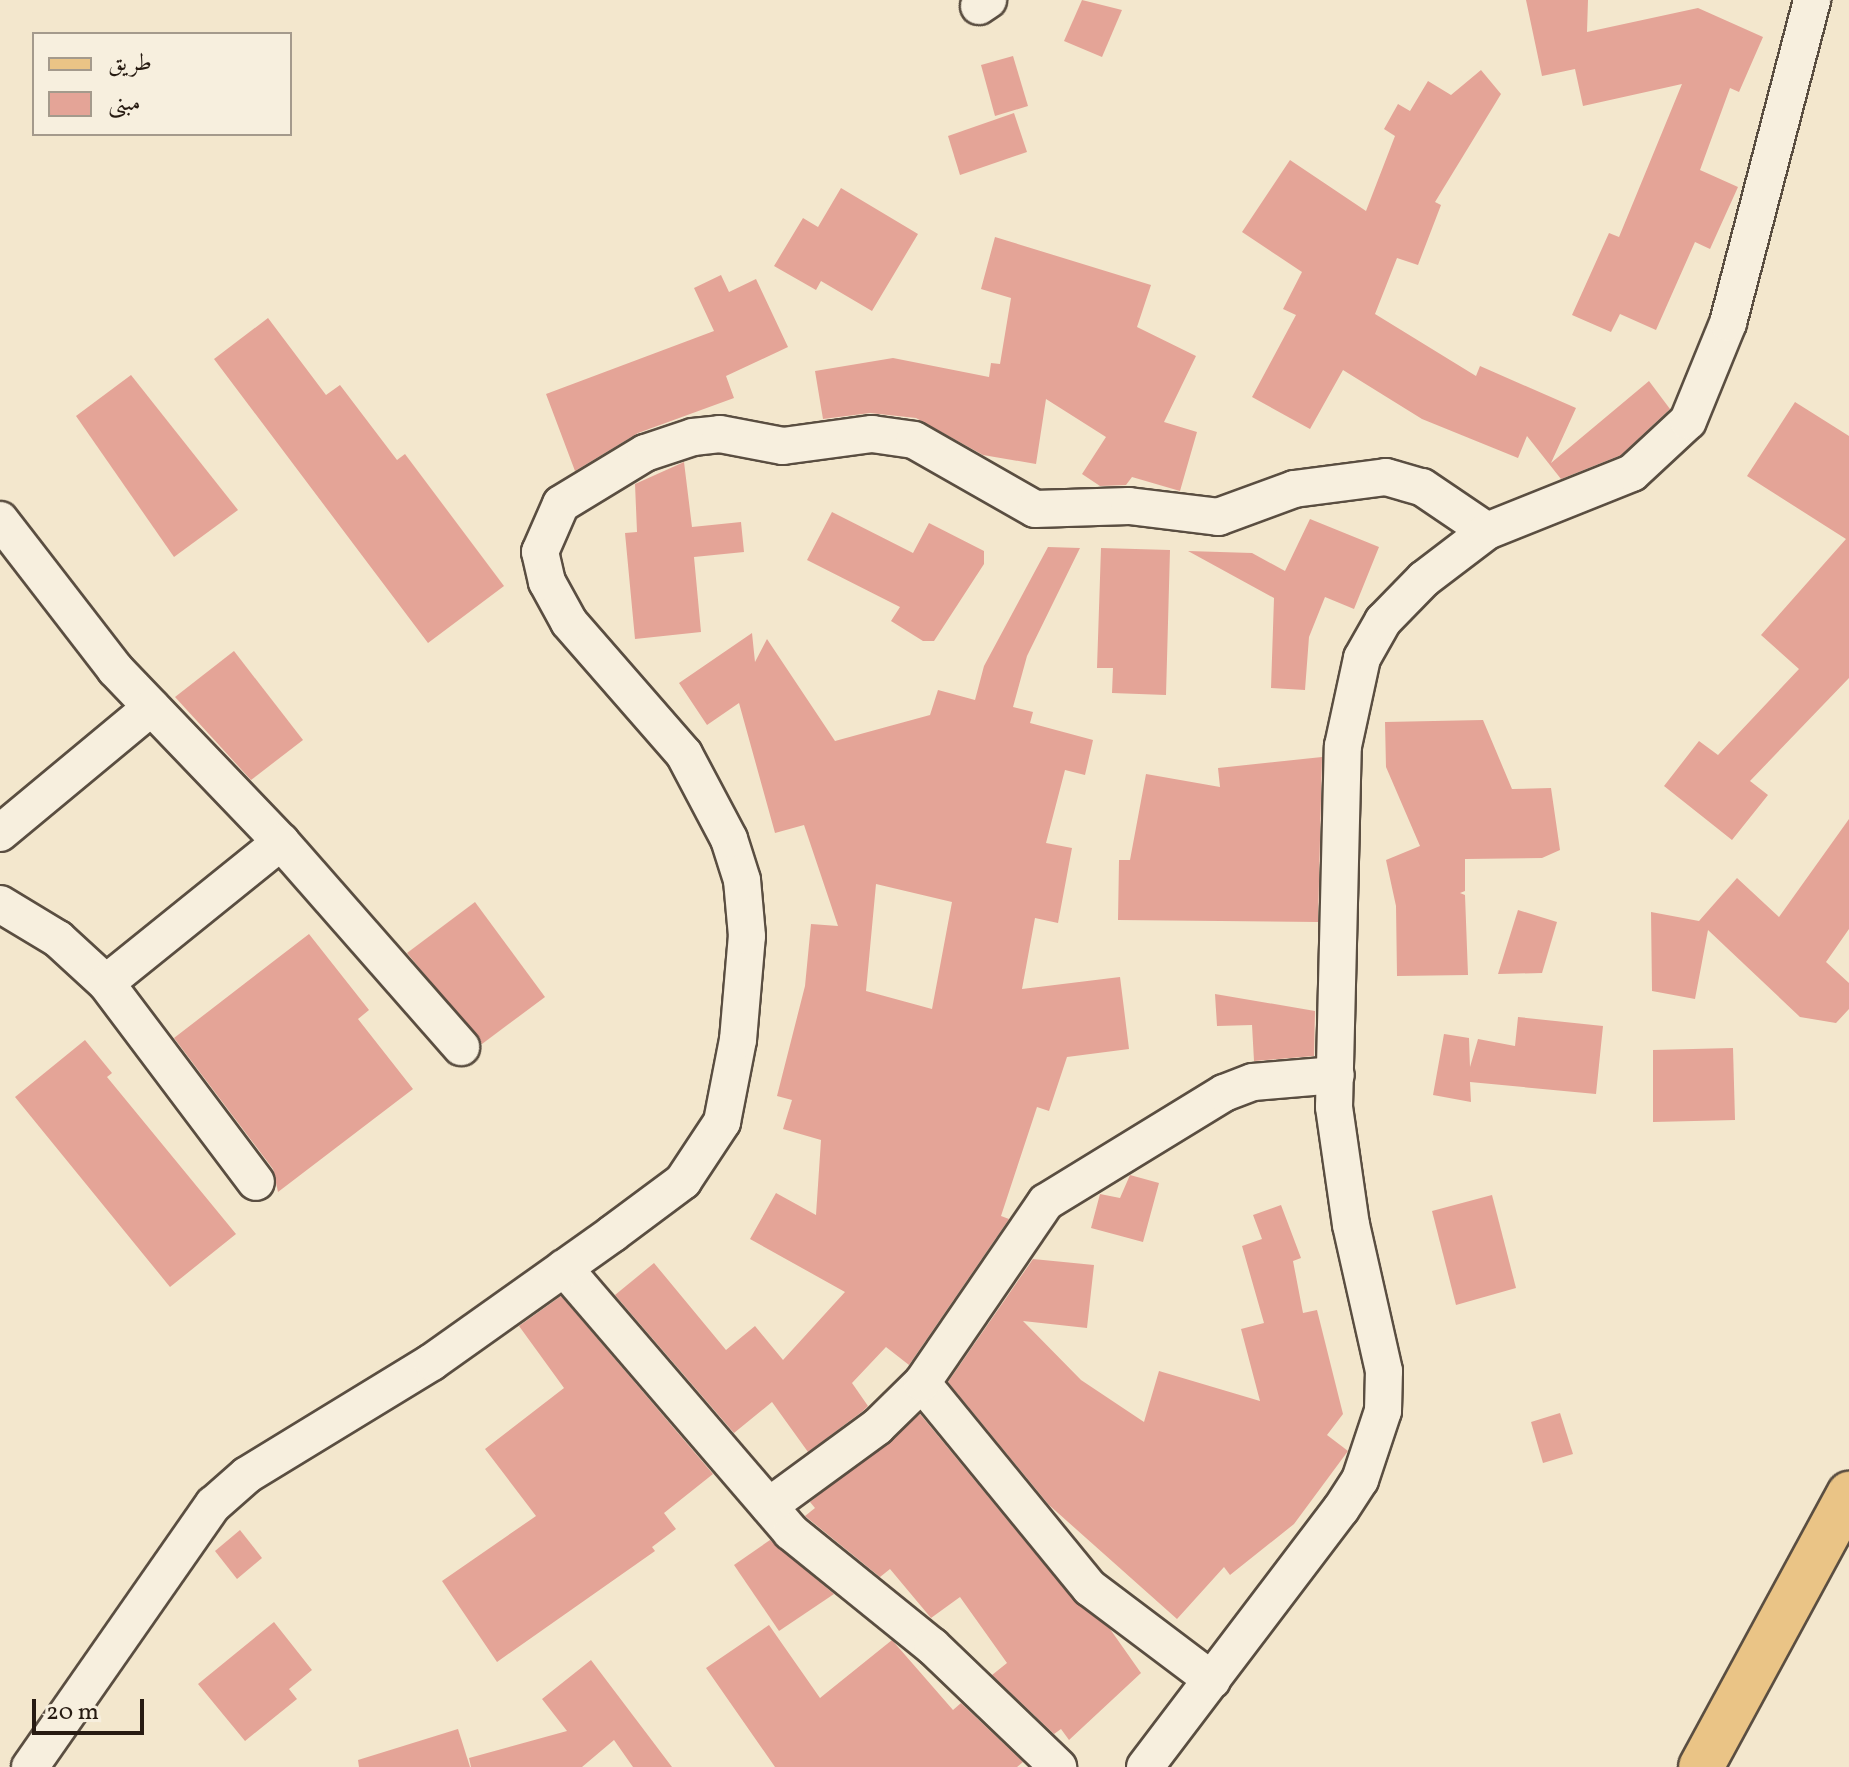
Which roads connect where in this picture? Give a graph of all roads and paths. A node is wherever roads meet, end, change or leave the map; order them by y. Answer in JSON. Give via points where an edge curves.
{"nodes":[{"id":1,"x":1812,"y":0,"type":"edge"},
{"id":2,"x":0,"y":520,"type":"edge"},
{"id":3,"x":1487,"y":531,"type":"junction"},
{"id":4,"x":152,"y":707,"type":"junction"},
{"id":5,"x":0,"y":833,"type":"edge"},
{"id":6,"x":281,"y":842,"type":"junction"},
{"id":7,"x":0,"y":904,"type":"edge"},
{"id":8,"x":106,"y":983,"type":"junction"},
{"id":9,"x":461,"y":1047,"type":"dead end"},
{"id":10,"x":1336,"y":1075,"type":"junction"},
{"id":11,"x":256,"y":1182,"type":"dead end"},
{"id":12,"x":564,"y":1268,"type":"junction"},
{"id":13,"x":922,"y":1383,"type":"junction"},
{"id":14,"x":1849,"y":1494,"type":"edge"},
{"id":15,"x":769,"y":1506,"type":"junction"},
{"id":16,"x":1212,"y":1680,"type":"junction"},
{"id":17,"x":30,"y":1767,"type":"edge"},
{"id":18,"x":1058,"y":1767,"type":"edge"},
{"id":19,"x":1145,"y":1767,"type":"edge"},
{"id":20,"x":1701,"y":1767,"type":"edge"}],
"edges":[{"from":1,"to":3,"type":"street","via":[[1728,323],[1688,421],[1632,473]]},
{"from":2,"to":4,"type":"street"},
{"from":3,"to":10,"type":"street","via":[[1424,579],[1383,621],[1362,658],[1343,746]]},
{"from":3,"to":12,"type":"street","via":[[1422,487],[1386,477],[1294,489],[1218,517],[1129,506],[1035,509],[914,440],[872,434],[783,446],[720,434],[693,437],[586,483],[561,504],[546,528],[540,552],[547,582],[569,622],[684,754],[729,839],[742,880],[747,936],[731,1083],[708,1149],[683,1181]]},
{"from":4,"to":5,"type":"street"},
{"from":4,"to":6,"type":"street"},
{"from":6,"to":8,"type":"street"},
{"from":6,"to":9,"type":"street"},
{"from":7,"to":8,"type":"street","via":[[58,939]]},
{"from":8,"to":11,"type":"street"},
{"from":10,"to":13,"type":"street","via":[[1253,1082],[1224,1093],[1046,1202]]},
{"from":10,"to":16,"type":"street","via":[[1334,1107],[1351,1225],[1384,1371],[1383,1411],[1360,1480]]},
{"from":12,"to":15,"type":"street"},
{"from":12,"to":17,"type":"street","via":[[432,1362],[247,1475],[213,1505]]},
{"from":13,"to":15,"type":"street","via":[[877,1427]]},
{"from":13,"to":16,"type":"street","via":[[1090,1588]]},
{"from":14,"to":20,"type":"main road"},
{"from":15,"to":18,"type":"street","via":[[845,1580],[932,1646]]},
{"from":16,"to":19,"type":"street"}]}
